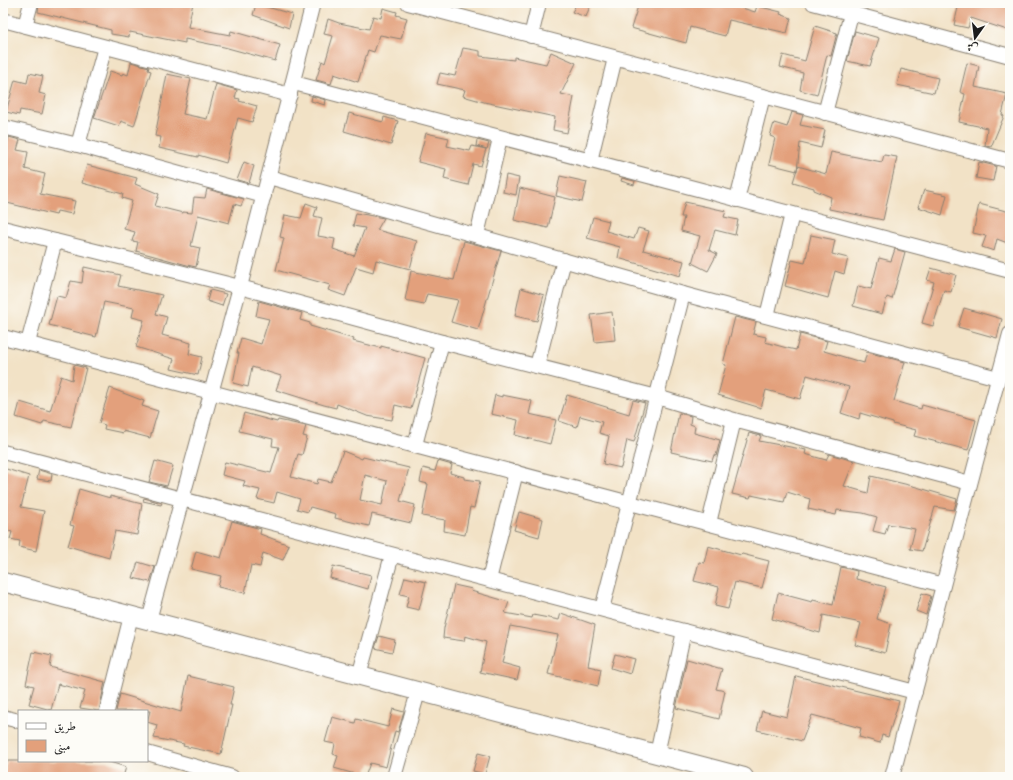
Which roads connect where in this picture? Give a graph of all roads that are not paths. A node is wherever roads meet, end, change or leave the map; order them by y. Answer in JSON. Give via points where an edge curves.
{"nodes":[{"id":1,"x":31,"y":3,"type":"edge"},
{"id":2,"x":313,"y":3,"type":"edge"},
{"id":3,"x":408,"y":3,"type":"edge"},
{"id":4,"x":539,"y":3,"type":"edge"},
{"id":5,"x":813,"y":3,"type":"edge"},
{"id":6,"x":851,"y":14,"type":"junction"},
{"id":7,"x":3,"y":20,"type":"edge"},
{"id":8,"x":25,"y":26,"type":"junction"},
{"id":9,"x":531,"y":36,"type":"junction"},
{"id":10,"x":105,"y":47,"type":"junction"},
{"id":11,"x":1010,"y":56,"type":"edge"},
{"id":12,"x":615,"y":58,"type":"junction"},
{"id":13,"x":292,"y":89,"type":"junction"},
{"id":14,"x":763,"y":96,"type":"junction"},
{"id":15,"x":825,"y":113,"type":"junction"},
{"id":16,"x":3,"y":127,"type":"edge"},
{"id":17,"x":500,"y":138,"type":"junction"},
{"id":18,"x":78,"y":145,"type":"junction"},
{"id":19,"x":1010,"y":161,"type":"edge"},
{"id":20,"x":590,"y":162,"type":"junction"},
{"id":21,"x":269,"y":177,"type":"junction"},
{"id":22,"x":264,"y":196,"type":"junction"},
{"id":23,"x":737,"y":200,"type":"junction"},
{"id":24,"x":792,"y":214,"type":"junction"},
{"id":25,"x":3,"y":228,"type":"edge"},
{"id":26,"x":477,"y":235,"type":"junction"},
{"id":27,"x":55,"y":241,"type":"junction"},
{"id":28,"x":564,"y":260,"type":"junction"},
{"id":29,"x":1010,"y":271,"type":"edge"},
{"id":30,"x":240,"y":287,"type":"junction"},
{"id":31,"x":683,"y":294,"type":"junction"},
{"id":32,"x":767,"y":316,"type":"junction"},
{"id":33,"x":1010,"y":334,"type":"edge"},
{"id":34,"x":3,"y":336,"type":"edge"},
{"id":35,"x":442,"y":342,"type":"junction"},
{"id":36,"x":28,"y":343,"type":"junction"},
{"id":37,"x":537,"y":366,"type":"junction"},
{"id":38,"x":998,"y":378,"type":"junction"},
{"id":39,"x":212,"y":391,"type":"junction"},
{"id":40,"x":657,"y":397,"type":"junction"},
{"id":41,"x":734,"y":420,"type":"junction"},
{"id":42,"x":415,"y":445,"type":"junction"},
{"id":43,"x":3,"y":452,"type":"edge"},
{"id":44,"x":516,"y":472,"type":"junction"},
{"id":45,"x":970,"y":483,"type":"junction"},
{"id":46,"x":181,"y":499,"type":"junction"},
{"id":47,"x":630,"y":504,"type":"junction"},
{"id":48,"x":708,"y":523,"type":"junction"},
{"id":49,"x":392,"y":555,"type":"junction"},
{"id":50,"x":489,"y":580,"type":"junction"},
{"id":51,"x":3,"y":582,"type":"edge"},
{"id":52,"x":943,"y":584,"type":"junction"},
{"id":53,"x":602,"y":609,"type":"junction"},
{"id":54,"x":131,"y":616,"type":"junction"},
{"id":55,"x":149,"y":620,"type":"junction"},
{"id":56,"x":684,"y":631,"type":"junction"},
{"id":57,"x":359,"y":676,"type":"junction"},
{"id":58,"x":418,"y":692,"type":"junction"},
{"id":59,"x":915,"y":692,"type":"junction"},
{"id":60,"x":107,"y":710,"type":"edge"},
{"id":61,"x":148,"y":754,"type":"edge"},
{"id":62,"x":657,"y":754,"type":"junction"},
{"id":63,"x":183,"y":771,"type":"edge"},
{"id":64,"x":715,"y":773,"type":"edge"},
{"id":65,"x":232,"y":777,"type":"edge"},
{"id":66,"x":394,"y":777,"type":"edge"},
{"id":67,"x":744,"y":777,"type":"edge"},
{"id":68,"x":892,"y":777,"type":"edge"}],
"edges":[{"from":1,"to":8,"type":"street"},
{"from":2,"to":13,"type":"street"},
{"from":3,"to":9,"type":"street"},
{"from":4,"to":9,"type":"street"},
{"from":5,"to":6,"type":"street"},
{"from":6,"to":11,"type":"street"},
{"from":6,"to":15,"type":"street"},
{"from":7,"to":8,"type":"street"},
{"from":8,"to":10,"type":"street"},
{"from":9,"to":12,"type":"street"},
{"from":10,"to":13,"type":"street"},
{"from":10,"to":18,"type":"street"},
{"from":12,"to":14,"type":"street"},
{"from":12,"to":20,"type":"street"},
{"from":13,"to":17,"type":"street"},
{"from":13,"to":21,"type":"street"},
{"from":14,"to":15,"type":"street"},
{"from":14,"to":23,"type":"street"},
{"from":15,"to":19,"type":"street"},
{"from":16,"to":18,"type":"street"},
{"from":17,"to":20,"type":"street"},
{"from":17,"to":26,"type":"street"},
{"from":18,"to":22,"type":"street"},
{"from":20,"to":23,"type":"street"},
{"from":21,"to":22,"type":"street"},
{"from":21,"to":26,"type":"street"},
{"from":22,"to":30,"type":"street"},
{"from":23,"to":24,"type":"street"},
{"from":24,"to":29,"type":"street"},
{"from":24,"to":32,"type":"street"},
{"from":25,"to":27,"type":"street"},
{"from":26,"to":28,"type":"street"},
{"from":27,"to":30,"type":"street"},
{"from":27,"to":36,"type":"street"},
{"from":28,"to":31,"type":"street"},
{"from":28,"to":37,"type":"street"},
{"from":30,"to":35,"type":"street"},
{"from":30,"to":39,"type":"street"},
{"from":31,"to":32,"type":"street"},
{"from":31,"to":40,"type":"street"},
{"from":32,"to":38,"type":"street"},
{"from":33,"to":38,"type":"street"},
{"from":34,"to":36,"type":"street"},
{"from":35,"to":37,"type":"street"},
{"from":35,"to":42,"type":"street"},
{"from":36,"to":39,"type":"street"},
{"from":37,"to":40,"type":"street"},
{"from":38,"to":45,"type":"street"},
{"from":39,"to":42,"type":"street"},
{"from":39,"to":46,"type":"street"},
{"from":40,"to":41,"type":"street"},
{"from":40,"to":47,"type":"street"},
{"from":41,"to":45,"type":"street"},
{"from":41,"to":48,"type":"street"},
{"from":42,"to":44,"type":"street"},
{"from":43,"to":46,"type":"street"},
{"from":44,"to":47,"type":"street"},
{"from":44,"to":50,"type":"street"},
{"from":45,"to":52,"type":"street"},
{"from":46,"to":49,"type":"street"},
{"from":46,"to":55,"type":"street"},
{"from":47,"to":48,"type":"street"},
{"from":47,"to":53,"type":"street"},
{"from":48,"to":52,"type":"street"},
{"from":49,"to":50,"type":"street"},
{"from":49,"to":57,"type":"street"},
{"from":50,"to":53,"type":"street"},
{"from":51,"to":54,"type":"street"},
{"from":52,"to":59,"type":"street"},
{"from":53,"to":56,"type":"street"},
{"from":54,"to":55,"type":"street"},
{"from":54,"to":60,"type":"street"},
{"from":55,"to":57,"type":"street"},
{"from":56,"to":59,"type":"street"},
{"from":56,"to":62,"type":"street"},
{"from":57,"to":58,"type":"street"},
{"from":58,"to":62,"type":"street"},
{"from":58,"to":66,"type":"street"},
{"from":59,"to":68,"type":"street"},
{"from":61,"to":63,"type":"street"},
{"from":62,"to":64,"type":"street"},
{"from":63,"to":65,"type":"street"},
{"from":64,"to":67,"type":"street"}]}
